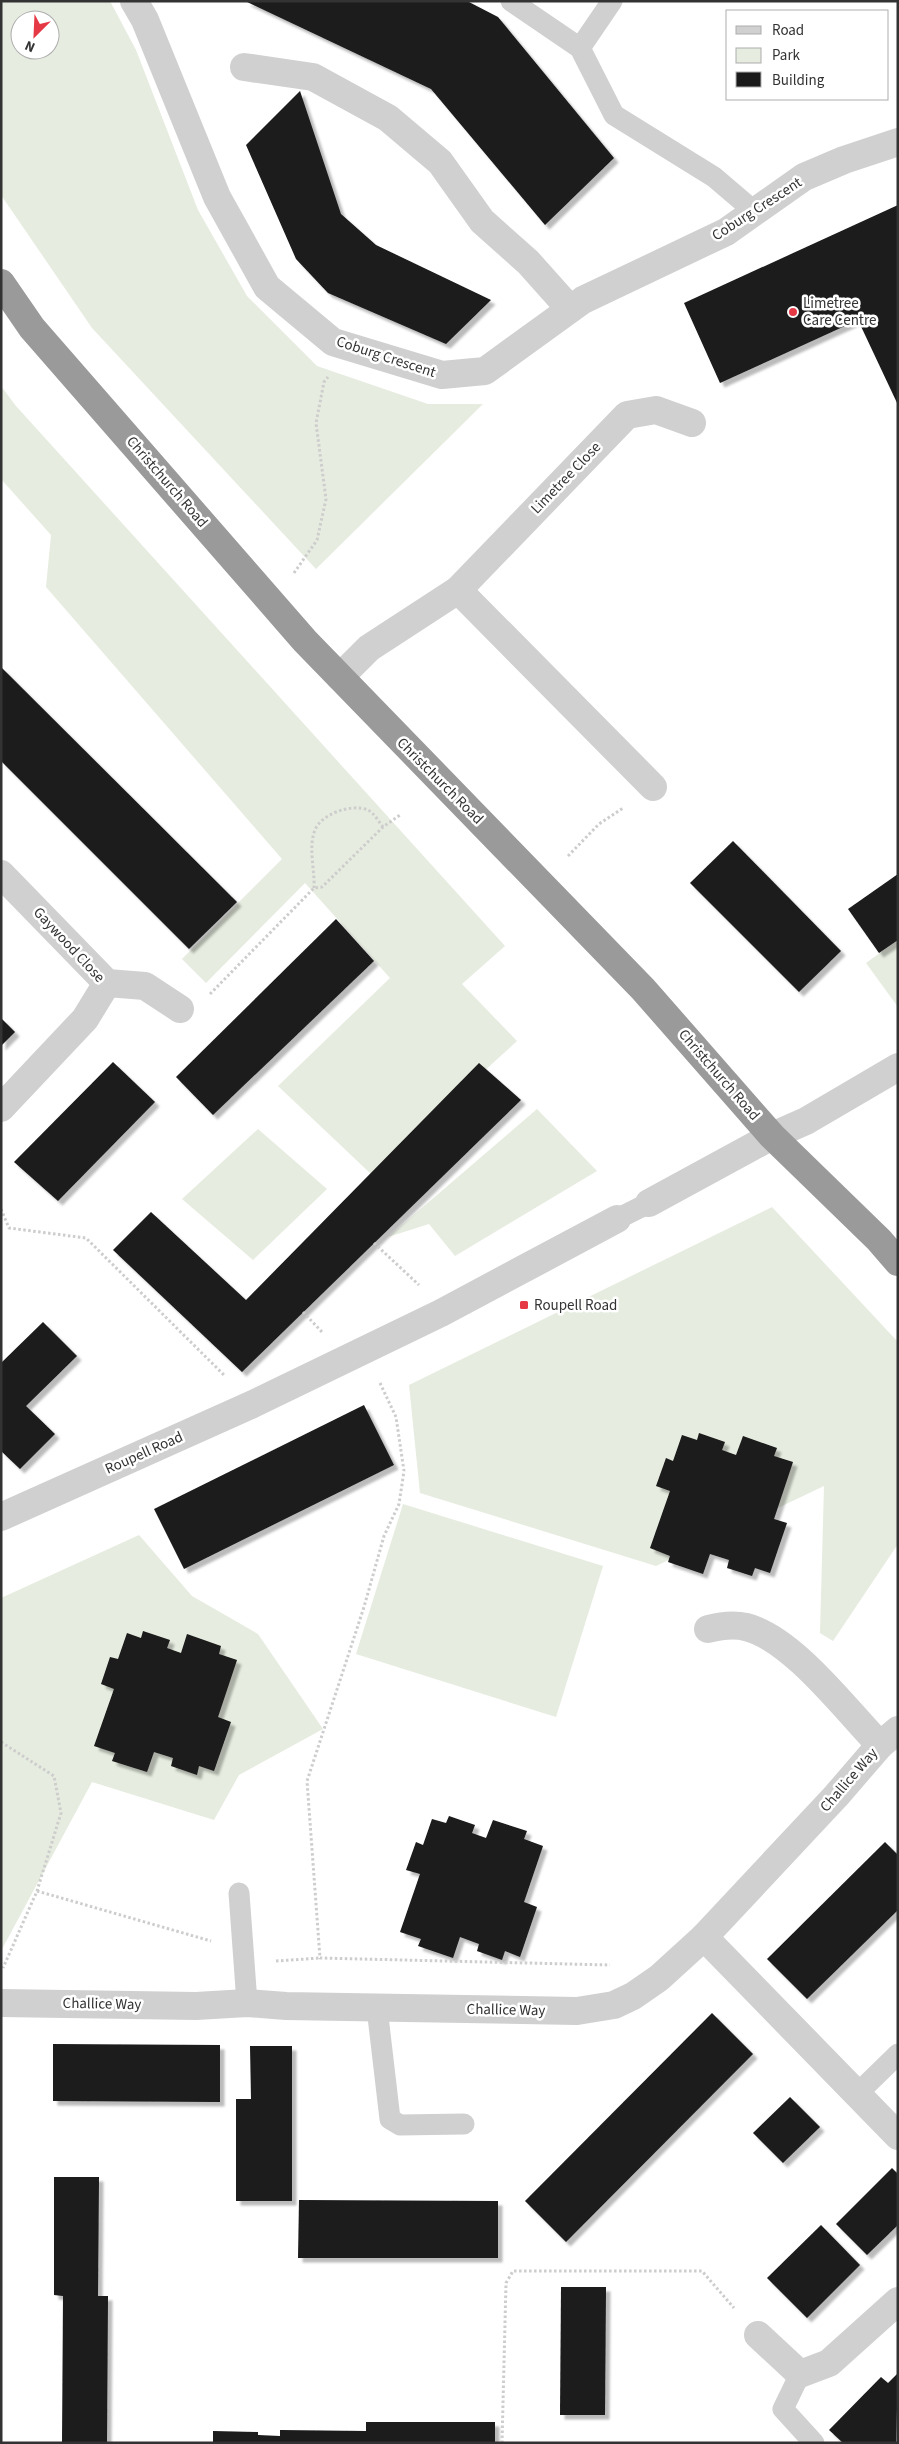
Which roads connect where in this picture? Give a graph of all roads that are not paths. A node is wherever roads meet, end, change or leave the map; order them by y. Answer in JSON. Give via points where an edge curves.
{"nodes":[{"id":1,"x":134,"y":1,"type":"edge"},
{"id":2,"x":511,"y":1,"type":"edge"},
{"id":3,"x":612,"y":1,"type":"edge"},
{"id":4,"x":580,"y":48,"type":"junction"},
{"id":5,"x":244,"y":67,"type":"dead end"},
{"id":6,"x":898,"y":142,"type":"edge"},
{"id":7,"x":755,"y":212,"type":"junction"},
{"id":8,"x":1,"y":283,"type":"edge"},
{"id":9,"x":570,"y":309,"type":"junction"},
{"id":10,"x":692,"y":423,"type":"dead end"},
{"id":11,"x":458,"y":590,"type":"junction"},
{"id":12,"x":340,"y":677,"type":"junction"},
{"id":13,"x":653,"y":787,"type":"road end"},
{"id":14,"x":1,"y":874,"type":"edge"},
{"id":15,"x":107,"y":983,"type":"junction"},
{"id":16,"x":180,"y":1009,"type":"road end"},
{"id":17,"x":898,"y":1067,"type":"edge"},
{"id":18,"x":1,"y":1108,"type":"edge"},
{"id":19,"x":772,"y":1136,"type":"junction"},
{"id":20,"x":649,"y":1203,"type":"joint"},
{"id":21,"x":618,"y":1219,"type":"joint"},
{"id":22,"x":898,"y":1262,"type":"edge"},
{"id":23,"x":1,"y":1517,"type":"edge"},
{"id":24,"x":708,"y":1629,"type":"dead end"},
{"id":25,"x":889,"y":1737,"type":"edge"},
{"id":26,"x":239,"y":1892,"type":"dead end"},
{"id":27,"x":704,"y":1937,"type":"junction"},
{"id":28,"x":1,"y":2003,"type":"edge"},
{"id":29,"x":247,"y":2003,"type":"junction"},
{"id":30,"x":377,"y":2008,"type":"junction"},
{"id":31,"x":898,"y":2054,"type":"edge"},
{"id":32,"x":858,"y":2093,"type":"junction"},
{"id":33,"x":464,"y":2124,"type":"dead end"},
{"id":34,"x":898,"y":2136,"type":"edge"},
{"id":35,"x":898,"y":2301,"type":"edge"},
{"id":36,"x":758,"y":2335,"type":"road end"},
{"id":37,"x":800,"y":2374,"type":"junction"},
{"id":38,"x":814,"y":2443,"type":"edge"}],
"edges":[{"from":1,"to":9,"type":"street","name":"Coburg Crescent","via":[[145,20],[217,197],[267,287],[333,342],[442,376],[485,371]]},
{"from":2,"to":4,"type":"lane"},
{"from":3,"to":4,"type":"lane"},
{"from":4,"to":7,"type":"lane","via":[[614,115],[714,177]]},
{"from":5,"to":9,"type":"street","via":[[313,77],[388,118],[440,162],[482,222],[528,262]]},
{"from":6,"to":7,"type":"street","name":"Coburg Crescent","via":[[804,177]]},
{"from":7,"to":9,"type":"street","name":"Coburg Crescent","via":[[726,232]]},
{"from":8,"to":12,"type":"highway","name":"Christchurch Road","via":[[32,328]]},
{"from":10,"to":11,"type":"street","name":"Limetree Close","via":[[656,410],[627,415]]},
{"from":11,"to":12,"type":"street","name":"Limetree Close","via":[[369,648]]},
{"from":11,"to":13,"type":"street"},
{"from":12,"to":19,"type":"highway","name":"Christchurch Road","via":[[644,989]]},
{"from":14,"to":15,"type":"street","name":"Gaywood Close"},
{"from":15,"to":16,"type":"street","via":[[145,986]]},
{"from":15,"to":18,"type":"street","name":"Gaywood Close","via":[[85,1018]]},
{"from":17,"to":19,"type":"street","name":"Roupell Road","via":[[806,1121]]},
{"from":19,"to":20,"type":"street","name":"Roupell Road"},
{"from":19,"to":22,"type":"highway","name":"Christchurch Road"},
{"from":20,"to":21,"type":"lane","name":"Roupell Road"},
{"from":21,"to":23,"type":"street","name":"Roupell Road","via":[[441,1313],[253,1404]]},
{"from":24,"to":25,"type":"street","via":[[745,1627],[765,1634],[784,1646]]},
{"from":25,"to":27,"type":"street","name":"Challice Way"},
{"from":26,"to":29,"type":"lane"},
{"from":27,"to":30,"type":"street","name":"Challice Way","via":[[659,1978],[614,2005],[592,2009]]},
{"from":27,"to":32,"type":"street"},
{"from":28,"to":29,"type":"street","name":"Challice Way","via":[[196,2006]]},
{"from":29,"to":30,"type":"street","name":"Challice Way"},
{"from":30,"to":33,"type":"lane","via":[[390,2119],[400,2125]]},
{"from":31,"to":32,"type":"lane"},
{"from":32,"to":34,"type":"street"},
{"from":35,"to":37,"type":"street","via":[[829,2363]]},
{"from":36,"to":37,"type":"street"},
{"from":37,"to":38,"type":"lane","via":[[783,2410]]}]}
